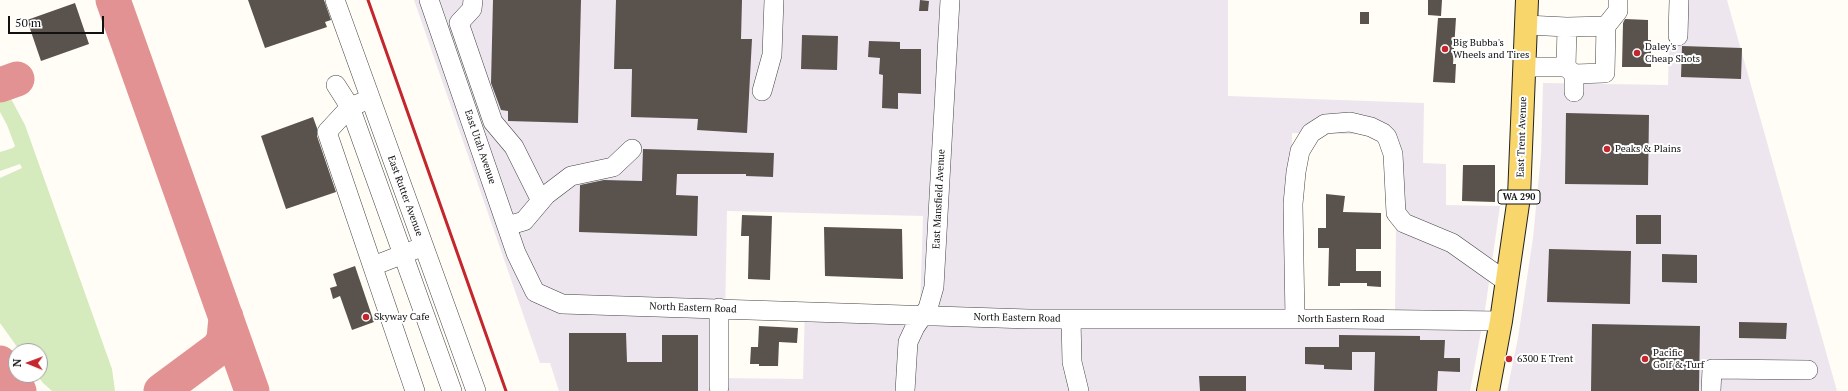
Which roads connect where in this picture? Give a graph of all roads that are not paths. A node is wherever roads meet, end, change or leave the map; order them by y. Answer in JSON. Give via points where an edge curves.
{"nodes":[{"id":1,"x":335,"y":0,"type":"edge"},
{"id":2,"x":429,"y":0,"type":"edge"},
{"id":3,"x":473,"y":0,"type":"edge"},
{"id":4,"x":774,"y":0,"type":"edge"},
{"id":5,"x":950,"y":0,"type":"edge"},
{"id":6,"x":1527,"y":0,"type":"edge"},
{"id":7,"x":1618,"y":0,"type":"edge"},
{"id":8,"x":1679,"y":0,"type":"edge"},
{"id":9,"x":1526,"y":25,"type":"junction"},
{"id":10,"x":1606,"y":26,"type":"junction"},
{"id":11,"x":1567,"y":27,"type":"junction"},
{"id":12,"x":1678,"y":36,"type":"dead end"},
{"id":13,"x":1525,"y":67,"type":"junction"},
{"id":14,"x":1571,"y":77,"type":"junction"},
{"id":15,"x":336,"y":85,"type":"dead end"},
{"id":16,"x":762,"y":91,"type":"dead end"},
{"id":17,"x":370,"y":99,"type":"junction"},
{"id":18,"x":350,"y":108,"type":"junction"},
{"id":19,"x":632,"y":150,"type":"dead end"},
{"id":20,"x":541,"y":201,"type":"junction"},
{"id":21,"x":507,"y":226,"type":"junction"},
{"id":22,"x":423,"y":247,"type":"junction"},
{"id":23,"x":403,"y":255,"type":"junction"},
{"id":24,"x":373,"y":266,"type":"junction"},
{"id":25,"x":1507,"y":282,"type":"junction"},
{"id":26,"x":535,"y":292,"type":"joint"},
{"id":27,"x":719,"y":308,"type":"junction"},
{"id":28,"x":923,"y":316,"type":"junction"},
{"id":29,"x":1071,"y":319,"type":"junction"},
{"id":30,"x":1295,"y":319,"type":"junction"},
{"id":31,"x":1502,"y":321,"type":"junction"},
{"id":32,"x":1808,"y":370,"type":"dead end"},
{"id":33,"x":719,"y":387,"type":"dead end"},
{"id":34,"x":470,"y":389,"type":"edge"},
{"id":35,"x":415,"y":391,"type":"edge"},
{"id":36,"x":452,"y":391,"type":"edge"},
{"id":37,"x":905,"y":391,"type":"edge"},
{"id":38,"x":1079,"y":391,"type":"edge"},
{"id":39,"x":1488,"y":391,"type":"edge"},
{"id":40,"x":1711,"y":391,"type":"edge"}],
"edges":[{"from":1,"to":17,"type":"street","name":"East Rutter Avenue"},
{"from":2,"to":21,"type":"street","name":"East Utah Avenue"},
{"from":3,"to":20,"type":"street","via":[[472,9],[459,23],[493,122],[514,146]]},
{"from":4,"to":16,"type":"street","via":[[772,55]]},
{"from":5,"to":28,"type":"street","name":"East Mansfield Avenue","via":[[934,287],[931,303]]},
{"from":6,"to":9,"type":"main road","name":"East Trent Avenue","number":"WA 290"},
{"from":7,"to":10,"type":"street","via":[[1618,11]]},
{"from":8,"to":12,"type":"street"},
{"from":9,"to":11,"type":"street"},
{"from":9,"to":13,"type":"main road","name":"East Trent Avenue","number":"WA 290"},
{"from":10,"to":11,"type":"street"},
{"from":10,"to":14,"type":"street","via":[[1605,73]]},
{"from":11,"to":14,"type":"street"},
{"from":13,"to":14,"type":"street"},
{"from":13,"to":25,"type":"main road","name":"East Trent Avenue","number":"WA 290","via":[[1519,197]]},
{"from":15,"to":18,"type":"street"},
{"from":17,"to":18,"type":"street"},
{"from":17,"to":22,"type":"street","name":"East Rutter Avenue"},
{"from":18,"to":23,"type":"street"},
{"from":18,"to":24,"type":"street","via":[[327,132]]},
{"from":19,"to":20,"type":"street","via":[[613,167],[571,176]]},
{"from":20,"to":21,"type":"street","via":[[524,221]]},
{"from":21,"to":26,"type":"street","name":"East Utah Avenue","via":[[516,253]]},
{"from":22,"to":23,"type":"street"},
{"from":22,"to":34,"type":"street","name":"East Rutter Avenue"},
{"from":23,"to":24,"type":"street"},
{"from":23,"to":36,"type":"street"},
{"from":24,"to":35,"type":"street"},
{"from":25,"to":30,"type":"street","via":[[1452,243],[1404,223],[1396,213],[1393,154],[1383,133],[1350,122],[1325,124],[1311,133],[1307,139],[1300,151],[1296,172],[1293,204]]},
{"from":25,"to":31,"type":"main road","name":"East Trent Avenue","number":"WA 290"},
{"from":26,"to":27,"type":"street","name":"North Eastern Road","via":[[562,304]]},
{"from":27,"to":28,"type":"street","name":"North Eastern Road"},
{"from":27,"to":33,"type":"street"},
{"from":28,"to":29,"type":"street","name":"North Eastern Road"},
{"from":28,"to":37,"type":"street","name":"East Mansfield Avenue","via":[[908,342]]},
{"from":29,"to":30,"type":"street","name":"North Eastern Road"},
{"from":29,"to":38,"type":"street","via":[[1072,362]]},
{"from":30,"to":31,"type":"street","name":"North Eastern Road"},
{"from":31,"to":39,"type":"main road","name":"East Trent Avenue","number":"WA 290"},
{"from":32,"to":40,"type":"street","via":[[1712,368]]}]}
